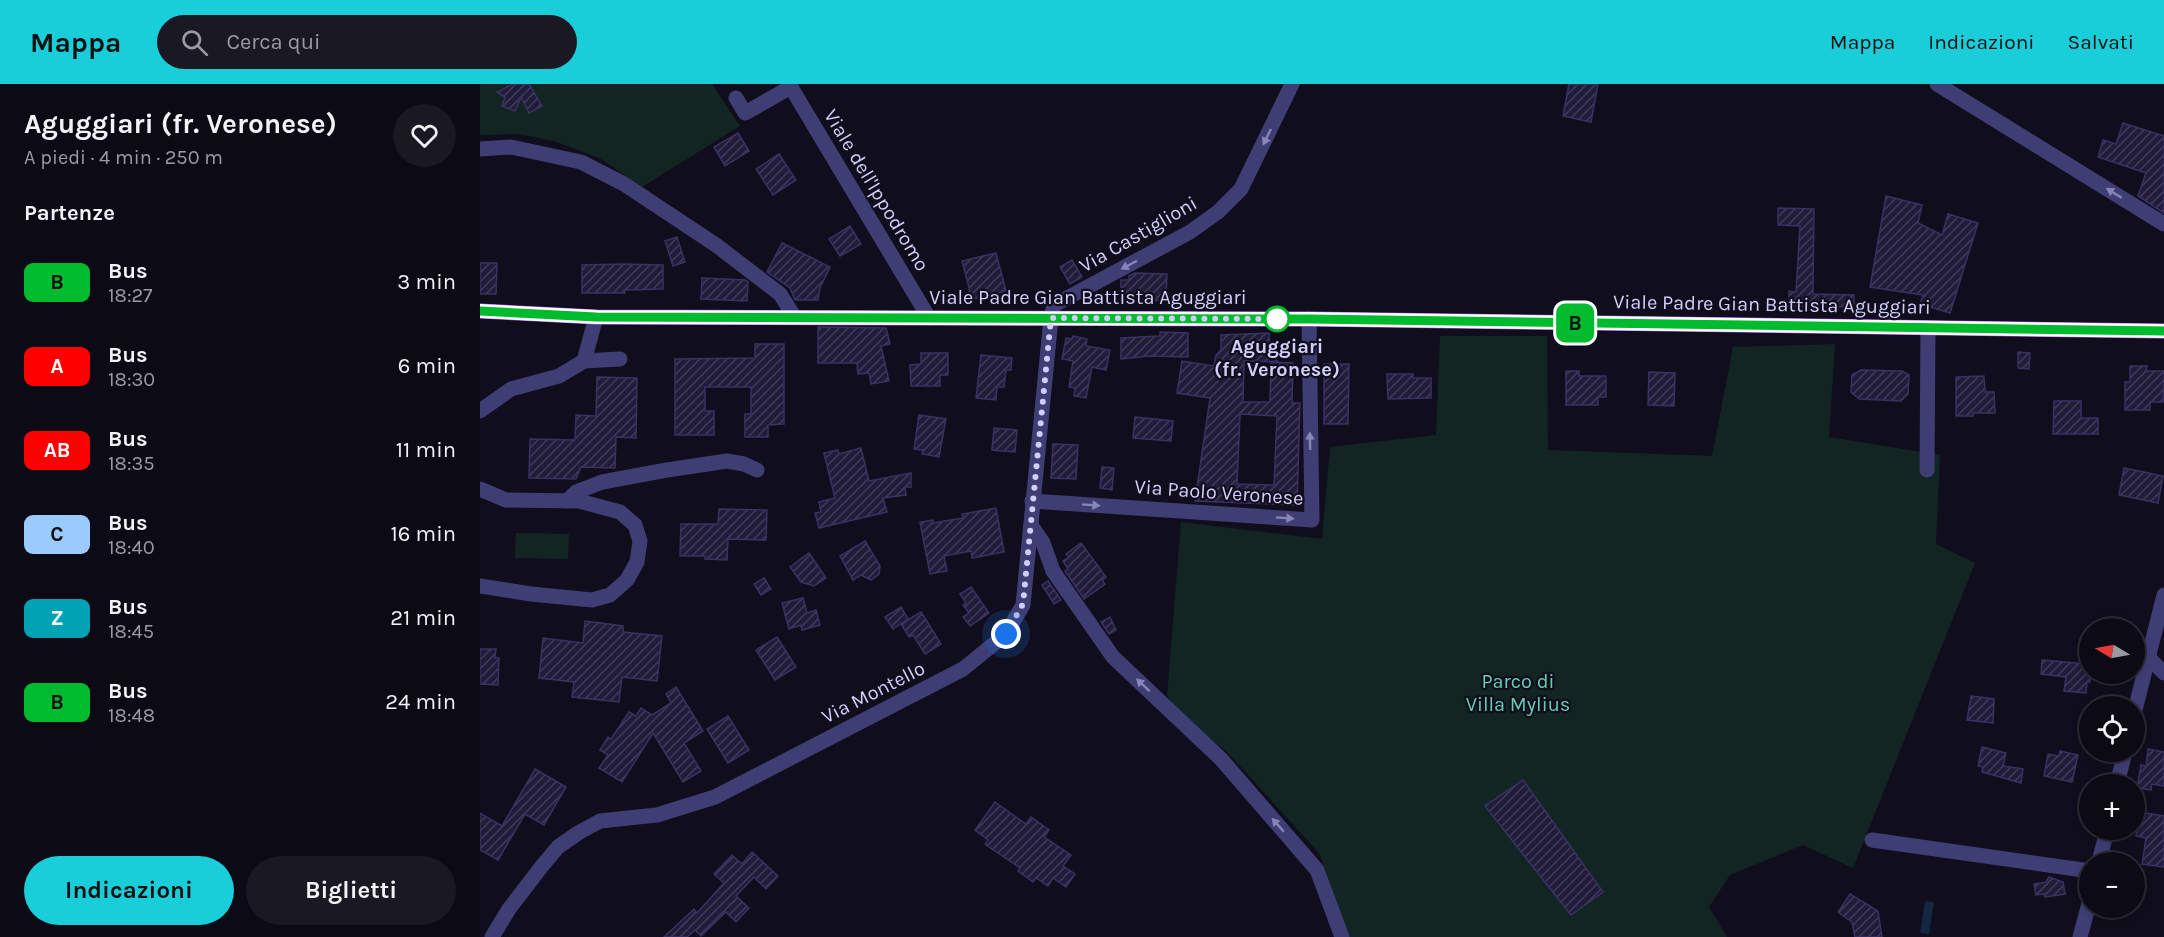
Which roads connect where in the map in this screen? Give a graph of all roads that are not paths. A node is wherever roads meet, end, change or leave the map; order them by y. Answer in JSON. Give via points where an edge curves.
{"nodes":[{"id":1,"x":1292,"y":84,"type":"edge"},
{"id":2,"x":1936,"y":84,"type":"edge"},
{"id":3,"x":790,"y":86,"type":"edge"},
{"id":4,"x":736,"y":98,"type":"dead end"},
{"id":5,"x":480,"y":149,"type":"edge"},
{"id":6,"x":2164,"y":224,"type":"edge"},
{"id":7,"x":480,"y":311,"type":"edge"},
{"id":8,"x":794,"y":316,"type":"junction"},
{"id":9,"x":596,"y":317,"type":"junction"},
{"id":10,"x":929,"y":318,"type":"junction"},
{"id":11,"x":1051,"y":318,"type":"junction"},
{"id":12,"x":1309,"y":319,"type":"junction"},
{"id":13,"x":1928,"y":328,"type":"junction"},
{"id":14,"x":2164,"y":331,"type":"edge"},
{"id":15,"x":620,"y":359,"type":"dead end"},
{"id":16,"x":584,"y":361,"type":"junction"},
{"id":17,"x":480,"y":411,"type":"edge"},
{"id":18,"x":757,"y":470,"type":"dead end"},
{"id":19,"x":1927,"y":470,"type":"dead end"},
{"id":20,"x":480,"y":489,"type":"edge"},
{"id":21,"x":567,"y":501,"type":"junction"},
{"id":22,"x":1032,"y":501,"type":"junction"},
{"id":23,"x":1031,"y":525,"type":"junction"},
{"id":24,"x":480,"y":586,"type":"edge"},
{"id":25,"x":2164,"y":595,"type":"edge"},
{"id":26,"x":2162,"y":612,"type":"edge"},
{"id":27,"x":2148,"y":657,"type":"junction"},
{"id":28,"x":2164,"y":673,"type":"edge"},
{"id":29,"x":2138,"y":696,"type":"edge"},
{"id":30,"x":1872,"y":840,"type":"dead end"},
{"id":31,"x":2079,"y":869,"type":"edge"},
{"id":32,"x":2085,"y":918,"type":"edge"},
{"id":33,"x":492,"y":937,"type":"edge"},
{"id":34,"x":1342,"y":937,"type":"edge"},
{"id":35,"x":2080,"y":937,"type":"edge"}],
"edges":[{"from":1,"to":11,"type":"street","name":"Via Castiglioni","one_way":true,"via":[[1242,189],[1190,232],[1054,305]]},
{"from":6,"to":2,"type":"street","one_way":true},
{"from":3,"to":4,"type":"street","via":[[745,113]]},
{"from":3,"to":10,"type":"street","name":"Viale dell'Ippodromo"},
{"from":5,"to":8,"type":"street","via":[[511,147],[581,162],[624,184],[716,245],[780,294]]},
{"from":7,"to":9,"type":"main road","name":"Viale Padre Gian Battista Aguggiari"},
{"from":8,"to":9,"type":"main road","name":"Viale Padre Gian Battista Aguggiari"},
{"from":8,"to":10,"type":"main road","name":"Viale Padre Gian Battista Aguggiari"},
{"from":9,"to":16,"type":"street"},
{"from":10,"to":11,"type":"main road","name":"Viale Padre Gian Battista Aguggiari"},
{"from":11,"to":12,"type":"main road","name":"Viale Padre Gian Battista Aguggiari"},
{"from":11,"to":22,"type":"street","name":"Via Montello"},
{"from":12,"to":13,"type":"main road","name":"Viale Padre Gian Battista Aguggiari"},
{"from":22,"to":12,"type":"street","name":"Via Paolo Veronese","one_way":true,"via":[[1312,520]]},
{"from":13,"to":14,"type":"main road","name":"Viale Padre Gian Battista Aguggiari"},
{"from":13,"to":19,"type":"street"},
{"from":15,"to":16,"type":"street"},
{"from":16,"to":17,"type":"street","via":[[559,376],[511,388]]},
{"from":18,"to":21,"type":"street","via":[[727,461],[667,470],[602,482],[576,492]]},
{"from":20,"to":21,"type":"street","via":[[506,500]]},
{"from":21,"to":24,"type":"street","via":[[620,512],[635,525],[640,541],[637,562],[627,580],[610,595],[592,600]]},
{"from":22,"to":23,"type":"street","name":"Via Montello"},
{"from":23,"to":33,"type":"street","name":"Via Montello","via":[[1023,604],[1006,634],[983,654],[963,669],[715,798],[657,815],[600,821],[578,833],[558,847],[542,866]]},
{"from":34,"to":23,"type":"street","one_way":true,"via":[[1317,870],[1221,759],[1113,657],[1053,572],[1043,543]]},
{"from":25,"to":26,"type":"street"},
{"from":26,"to":27,"type":"street"},
{"from":27,"to":28,"type":"street"},
{"from":27,"to":29,"type":"street"},
{"from":30,"to":31,"type":"street"},
{"from":32,"to":35,"type":"street"}]}
